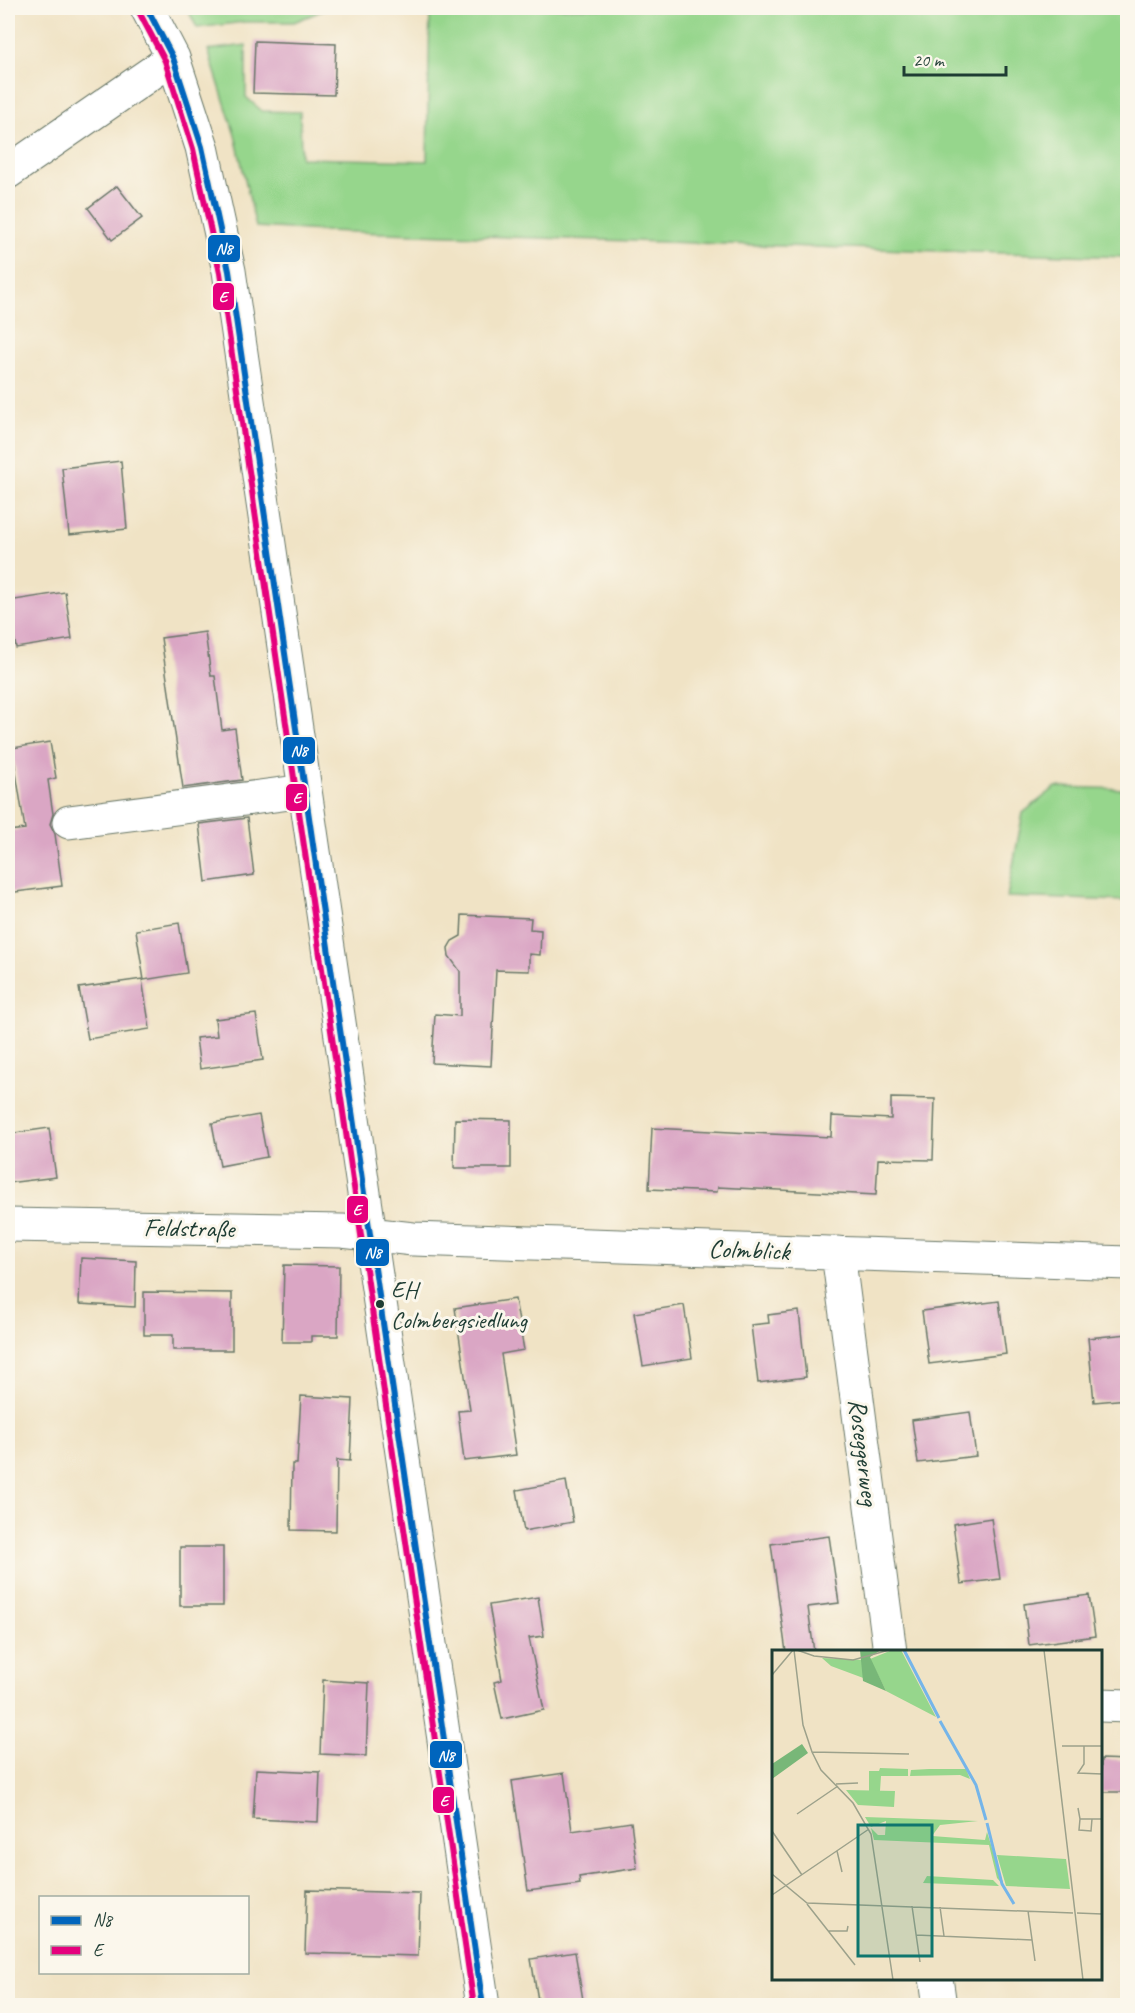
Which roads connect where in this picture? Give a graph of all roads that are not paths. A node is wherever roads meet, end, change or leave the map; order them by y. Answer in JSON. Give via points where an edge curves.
{"nodes":[{"id":1,"x":147,"y":8,"type":"edge"},
{"id":2,"x":173,"y":58,"type":"junction"},
{"id":3,"x":8,"y":172,"type":"edge"},
{"id":4,"x":305,"y":791,"type":"junction"},
{"id":5,"x":69,"y":822,"type":"dead end"},
{"id":6,"x":8,"y":1225,"type":"edge"},
{"id":7,"x":370,"y":1234,"type":"junction"},
{"id":8,"x":838,"y":1253,"type":"junction"},
{"id":9,"x":1128,"y":1263,"type":"edge"},
{"id":10,"x":890,"y":1650,"type":"edge"},
{"id":11,"x":1102,"y":1705,"type":"edge"},
{"id":12,"x":1128,"y":1706,"type":"edge"},
{"id":13,"x":936,"y":1980,"type":"edge"},
{"id":14,"x":483,"y":2006,"type":"edge"},
{"id":15,"x":940,"y":2006,"type":"edge"}],
"edges":[{"from":1,"to":2,"type":"street"},
{"from":2,"to":3,"type":"street"},
{"from":2,"to":4,"type":"street","via":[[202,147],[229,271]]},
{"from":4,"to":5,"type":"street"},
{"from":4,"to":7,"type":"street"},
{"from":6,"to":7,"type":"street","name":"Feldstraße"},
{"from":7,"to":8,"type":"street","name":"Colmblick","via":[[413,1239]]},
{"from":7,"to":14,"type":"street"},
{"from":8,"to":9,"type":"street","name":"Colmblick"},
{"from":8,"to":10,"type":"street","name":"Roseggerweg"},
{"from":11,"to":12,"type":"street"},
{"from":13,"to":15,"type":"street"}]}
